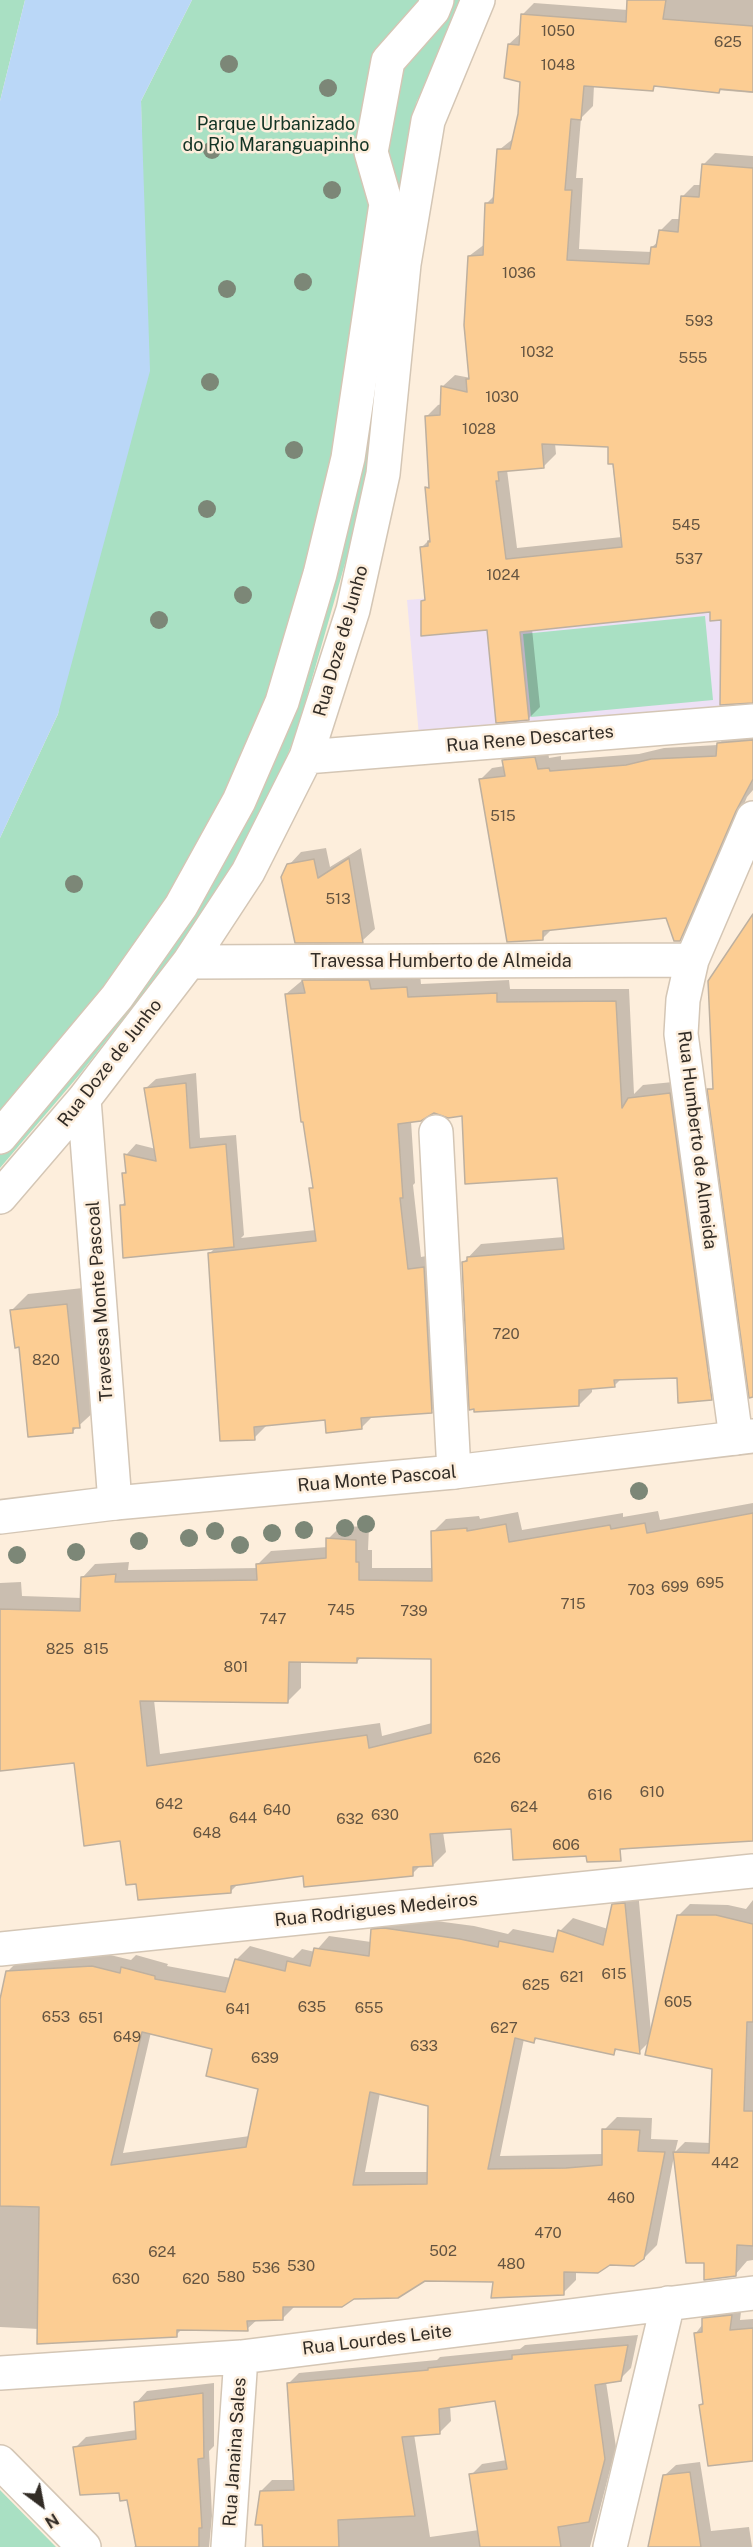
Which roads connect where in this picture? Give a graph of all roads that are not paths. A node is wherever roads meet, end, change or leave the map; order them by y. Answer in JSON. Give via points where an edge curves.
{"nodes":[{"id":1,"x":437,"y":0,"type":"edge"},
{"id":2,"x":478,"y":0,"type":"edge"},
{"id":3,"x":753,"y":721,"type":"edge"},
{"id":4,"x":306,"y":757,"type":"junction"},
{"id":5,"x":753,"y":818,"type":"edge"},
{"id":6,"x":692,"y":960,"type":"junction"},
{"id":7,"x":189,"y":962,"type":"junction"},
{"id":8,"x":84,"y":1099,"type":"junction"},
{"id":9,"x":436,"y":1132,"type":"dead end"},
{"id":10,"x":0,"y":1137,"type":"edge"},
{"id":11,"x":0,"y":1197,"type":"edge"},
{"id":12,"x":745,"y":1437,"type":"edge"},
{"id":13,"x":454,"y":1472,"type":"junction"},
{"id":14,"x":115,"y":1503,"type":"junction"},
{"id":15,"x":0,"y":1517,"type":"edge"},
{"id":16,"x":753,"y":1871,"type":"edge"},
{"id":17,"x":0,"y":1948,"type":"edge"},
{"id":18,"x":753,"y":2293,"type":"edge"},
{"id":19,"x":668,"y":2303,"type":"junction"},
{"id":20,"x":241,"y":2357,"type":"junction"},
{"id":21,"x":0,"y":2373,"type":"edge"},
{"id":22,"x":0,"y":2463,"type":"edge"},
{"id":23,"x":84,"y":2547,"type":"edge"},
{"id":24,"x":228,"y":2547,"type":"edge"},
{"id":25,"x":610,"y":2547,"type":"edge"}],
"edges":[{"from":1,"to":10,"type":"street","via":[[433,10],[388,61],[371,152],[386,204],[348,458],[320,574],[282,702],[239,801],[181,906],[117,997]]},
{"from":2,"to":4,"type":"street","name":"Rua Doze de Junho","via":[[428,120],[404,264],[383,474],[353,610]]},
{"from":3,"to":4,"type":"street","name":"Rua Rene Descartes"},
{"from":4,"to":7,"type":"street","name":"Rua Doze de Junho","via":[[248,872]]},
{"from":5,"to":6,"type":"street","name":"Rua Humberto de Almeida"},
{"from":6,"to":7,"type":"street","name":"Travessa Humberto de Almeida"},
{"from":6,"to":12,"type":"street","name":"Rua Humberto de Almeida","via":[[683,1000],[681,1034]]},
{"from":7,"to":8,"type":"street","name":"Rua Doze de Junho"},
{"from":8,"to":11,"type":"street","name":"Rua Doze de Junho"},
{"from":8,"to":14,"type":"street","name":"Travessa Monte Pascoal"},
{"from":9,"to":13,"type":"street"},
{"from":12,"to":13,"type":"street","name":"Rua Monte Pascoal"},
{"from":13,"to":14,"type":"street","name":"Rua Monte Pascoal"},
{"from":14,"to":15,"type":"street","name":"Rua Monte Pascoal"},
{"from":16,"to":17,"type":"street","name":"Rua Rodrigues Medeiros"},
{"from":18,"to":19,"type":"street","name":"Rua Lourdes Leite"},
{"from":19,"to":20,"type":"street","name":"Rua Lourdes Leite"},
{"from":19,"to":25,"type":"street"},
{"from":20,"to":21,"type":"street","name":"Rua Lourdes Leite"},
{"from":20,"to":24,"type":"street","name":"Rua Janaina Sales"},
{"from":22,"to":23,"type":"street"}]}
